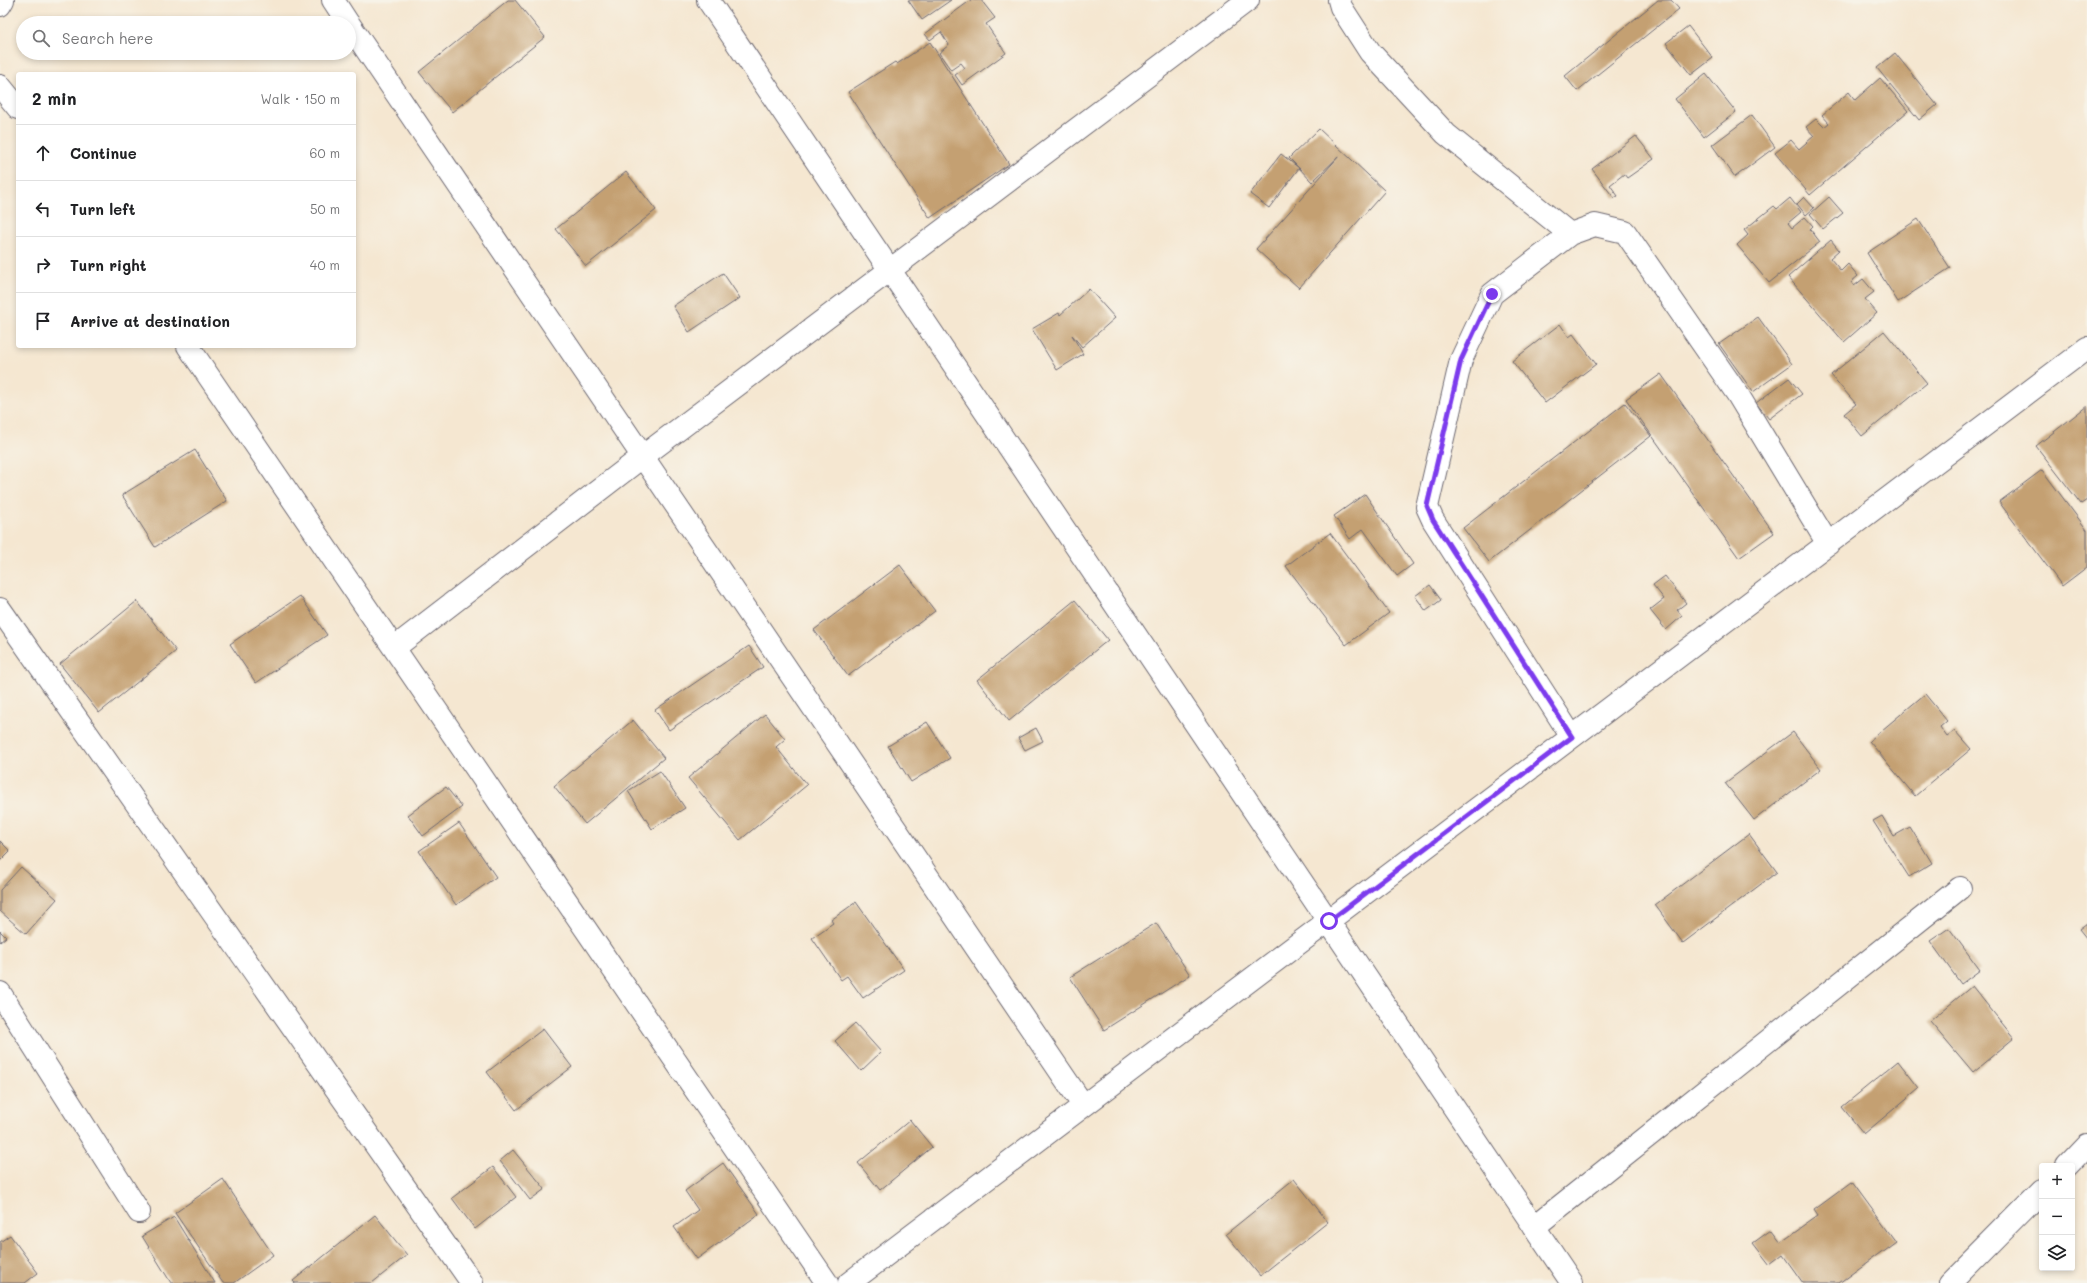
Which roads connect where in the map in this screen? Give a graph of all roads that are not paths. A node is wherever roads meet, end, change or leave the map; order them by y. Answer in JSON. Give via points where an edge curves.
{"nodes":[{"id":1,"x":2,"y":0,"type":"edge"},
{"id":2,"x":333,"y":0,"type":"edge"},
{"id":3,"x":708,"y":0,"type":"edge"},
{"id":4,"x":1248,"y":0,"type":"edge"},
{"id":5,"x":1339,"y":0,"type":"edge"},
{"id":6,"x":0,"y":5,"type":"edge"},
{"id":7,"x":344,"y":16,"type":"edge"},
{"id":8,"x":356,"y":34,"type":"edge"},
{"id":9,"x":0,"y":86,"type":"edge"},
{"id":10,"x":16,"y":106,"type":"edge"},
{"id":11,"x":1570,"y":234,"type":"junction"},
{"id":12,"x":891,"y":271,"type":"junction"},
{"id":13,"x":189,"y":348,"type":"edge"},
{"id":14,"x":2087,"y":348,"type":"edge"},
{"id":15,"x":642,"y":456,"type":"junction"},
{"id":16,"x":1828,"y":544,"type":"junction"},
{"id":17,"x":0,"y":609,"type":"edge"},
{"id":18,"x":394,"y":648,"type":"junction"},
{"id":19,"x":1572,"y":737,"type":"junction"},
{"id":20,"x":1960,"y":888,"type":"dead end"},
{"id":21,"x":1329,"y":921,"type":"junction"},
{"id":22,"x":0,"y":993,"type":"edge"},
{"id":23,"x":1084,"y":1105,"type":"junction"},
{"id":24,"x":2087,"y":1146,"type":"edge"},
{"id":25,"x":2070,"y":1163,"type":"edge"},
{"id":26,"x":2039,"y":1194,"type":"edge"},
{"id":27,"x":139,"y":1212,"type":"dead end"},
{"id":28,"x":1534,"y":1227,"type":"junction"},
{"id":29,"x":472,"y":1283,"type":"edge"},
{"id":30,"x":827,"y":1283,"type":"edge"},
{"id":31,"x":849,"y":1283,"type":"edge"},
{"id":32,"x":1572,"y":1283,"type":"edge"},
{"id":33,"x":1951,"y":1283,"type":"edge"}],
"edges":[{"from":1,"to":6,"type":"street"},
{"from":2,"to":7,"type":"street"},
{"from":3,"to":12,"type":"street"},
{"from":4,"to":12,"type":"street"},
{"from":5,"to":11,"type":"street","via":[[1370,52],[1446,134]]},
{"from":8,"to":15,"type":"street"},
{"from":9,"to":10,"type":"street"},
{"from":11,"to":16,"type":"street","via":[[1595,225],[1626,232],[1738,395]]},
{"from":11,"to":19,"type":"street","via":[[1492,294],[1461,360],[1427,506],[1433,520]]},
{"from":12,"to":15,"type":"street"},
{"from":12,"to":21,"type":"street"},
{"from":13,"to":18,"type":"street"},
{"from":14,"to":16,"type":"street"},
{"from":15,"to":18,"type":"street"},
{"from":15,"to":23,"type":"street"},
{"from":16,"to":19,"type":"street"},
{"from":17,"to":29,"type":"street"},
{"from":18,"to":30,"type":"street"},
{"from":19,"to":21,"type":"street"},
{"from":20,"to":28,"type":"street"},
{"from":21,"to":23,"type":"street"},
{"from":21,"to":28,"type":"street"},
{"from":22,"to":27,"type":"street"},
{"from":23,"to":31,"type":"street"},
{"from":24,"to":25,"type":"street"},
{"from":26,"to":33,"type":"street"},
{"from":28,"to":32,"type":"street"}]}
